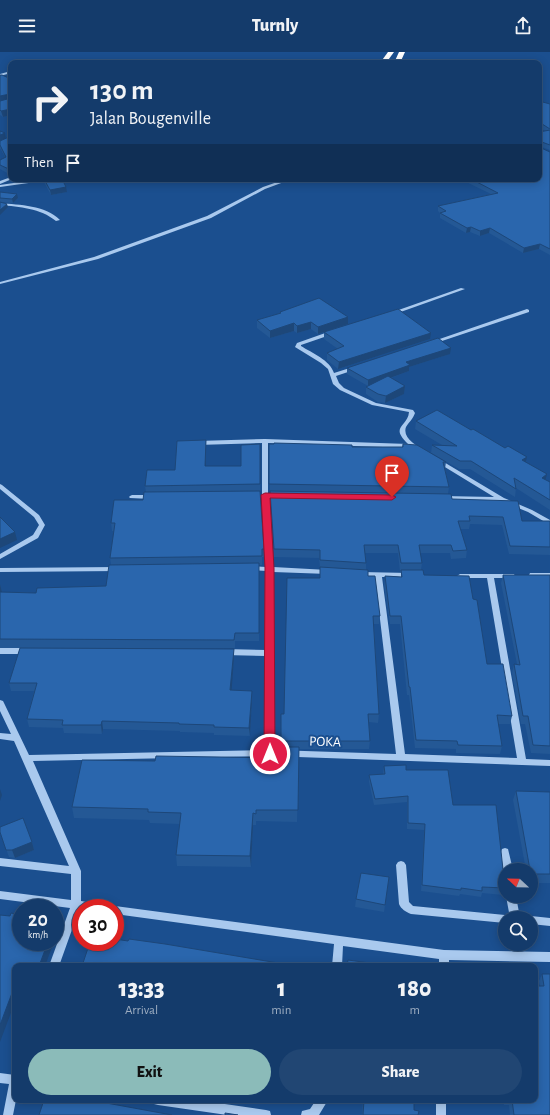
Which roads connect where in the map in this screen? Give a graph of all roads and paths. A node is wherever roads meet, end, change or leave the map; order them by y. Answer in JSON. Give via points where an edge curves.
{"nodes":[{"id":1,"x":29,"y":182,"type":"edge"},
{"id":2,"x":281,"y":182,"type":"edge"},
{"id":3,"x":0,"y":186,"type":"edge"},
{"id":4,"x":0,"y":204,"type":"edge"},
{"id":5,"x":58,"y":220,"type":"dead end"},
{"id":6,"x":0,"y":284,"type":"edge"},
{"id":7,"x":463,"y":289,"type":"dead end"},
{"id":8,"x":527,"y":311,"type":"dead end"},
{"id":9,"x":388,"y":314,"type":"edge"},
{"id":10,"x":336,"y":331,"type":"edge"},
{"id":11,"x":422,"y":346,"type":"edge"},
{"id":12,"x":362,"y":365,"type":"edge"},
{"id":13,"x":332,"y":375,"type":"junction"},
{"id":14,"x":265,"y":441,"type":"junction"},
{"id":15,"x":192,"y":443,"type":"edge"},
{"id":16,"x":415,"y":446,"type":"junction"},
{"id":17,"x":0,"y":486,"type":"edge"},
{"id":18,"x":265,"y":495,"type":"junction"},
{"id":19,"x":258,"y":496,"type":"edge"},
{"id":20,"x":273,"y":496,"type":"edge"},
{"id":21,"x":156,"y":497,"type":"edge"},
{"id":22,"x":132,"y":498,"type":"edge"},
{"id":23,"x":439,"y":498,"type":"edge"},
{"id":24,"x":502,"y":499,"type":"junction"},
{"id":25,"x":550,"y":524,"type":"edge"},
{"id":26,"x":0,"y":557,"type":"edge"},
{"id":27,"x":246,"y":568,"type":"edge"},
{"id":28,"x":270,"y":568,"type":"junction"},
{"id":29,"x":127,"y":569,"type":"edge"},
{"id":30,"x":0,"y":570,"type":"edge"},
{"id":31,"x":339,"y":572,"type":"edge"},
{"id":32,"x":354,"y":573,"type":"edge"},
{"id":33,"x":378,"y":575,"type":"junction"},
{"id":34,"x":415,"y":575,"type":"edge"},
{"id":35,"x":550,"y":575,"type":"edge"},
{"id":36,"x":452,"y":576,"type":"edge"},
{"id":37,"x":490,"y":576,"type":"junction"},
{"id":38,"x":0,"y":651,"type":"edge"},
{"id":39,"x":40,"y":651,"type":"edge"},
{"id":40,"x":214,"y":652,"type":"edge"},
{"id":41,"x":270,"y":653,"type":"junction"},
{"id":42,"x":0,"y":703,"type":"edge"},
{"id":43,"x":0,"y":736,"type":"edge"},
{"id":44,"x":18,"y":738,"type":"junction"},
{"id":45,"x":270,"y":754,"type":"junction"},
{"id":46,"x":27,"y":758,"type":"junction"},
{"id":47,"x":401,"y":758,"type":"junction"},
{"id":48,"x":522,"y":761,"type":"junction"},
{"id":49,"x":550,"y":763,"type":"edge"},
{"id":50,"x":505,"y":852,"type":"dead end"},
{"id":51,"x":0,"y":862,"type":"edge"},
{"id":52,"x":507,"y":863,"type":"edge"},
{"id":53,"x":401,"y":865,"type":"dead end"},
{"id":54,"x":76,"y":871,"type":"junction"},
{"id":55,"x":0,"y":895,"type":"edge"},
{"id":56,"x":76,"y":899,"type":"edge"},
{"id":57,"x":72,"y":904,"type":"edge"},
{"id":58,"x":124,"y":911,"type":"edge"},
{"id":59,"x":72,"y":916,"type":"edge"},
{"id":60,"x":498,"y":917,"type":"edge"},
{"id":61,"x":538,"y":921,"type":"edge"},
{"id":62,"x":550,"y":922,"type":"edge"},
{"id":63,"x":339,"y":940,"type":"junction"},
{"id":64,"x":444,"y":955,"type":"junction"},
{"id":65,"x":550,"y":957,"type":"edge"},
{"id":66,"x":55,"y":963,"type":"edge"},
{"id":67,"x":336,"y":963,"type":"edge"},
{"id":68,"x":444,"y":963,"type":"edge"},
{"id":69,"x":0,"y":1078,"type":"edge"},
{"id":70,"x":12,"y":1080,"type":"edge"},
{"id":71,"x":12,"y":1095,"type":"edge"},
{"id":72,"x":180,"y":1103,"type":"edge"},
{"id":73,"x":321,"y":1103,"type":"edge"},
{"id":74,"x":441,"y":1103,"type":"edge"},
{"id":75,"x":8,"y":1115,"type":"edge"},
{"id":76,"x":266,"y":1115,"type":"edge"},
{"id":77,"x":306,"y":1115,"type":"edge"},
{"id":78,"x":441,"y":1115,"type":"edge"}],
"edges":[{"from":1,"to":3,"type":"street"},
{"from":2,"to":6,"type":"street","via":[[264,188],[209,217],[103,256]]},
{"from":4,"to":5,"type":"street","via":[[34,209],[53,215]]},
{"from":7,"to":9,"type":"street"},
{"from":8,"to":11,"type":"street"},
{"from":10,"to":13,"type":"street","via":[[298,345],[330,368]]},
{"from":12,"to":13,"type":"street"},
{"from":13,"to":16,"type":"street","via":[[336,384],[360,398],[374,404],[411,411],[411,419],[402,432]]},
{"from":14,"to":15,"type":"street"},
{"from":14,"to":16,"type":"street"},
{"from":14,"to":18,"type":"street"},
{"from":16,"to":24,"type":"street"},
{"from":17,"to":26,"type":"street","via":[[36,516],[42,525],[36,536]]},
{"from":18,"to":19,"type":"street"},
{"from":18,"to":20,"type":"street"},
{"from":18,"to":28,"type":"street"},
{"from":21,"to":22,"type":"street"},
{"from":23,"to":24,"type":"street"},
{"from":24,"to":25,"type":"street","via":[[530,511]]},
{"from":27,"to":28,"type":"street"},
{"from":28,"to":31,"type":"street"},
{"from":28,"to":41,"type":"street"},
{"from":29,"to":30,"type":"street"},
{"from":32,"to":33,"type":"street"},
{"from":33,"to":34,"type":"street"},
{"from":33,"to":47,"type":"street"},
{"from":35,"to":37,"type":"street"},
{"from":36,"to":37,"type":"street"},
{"from":37,"to":48,"type":"street"},
{"from":38,"to":39,"type":"street"},
{"from":40,"to":41,"type":"street"},
{"from":41,"to":45,"type":"street"},
{"from":42,"to":44,"type":"street"},
{"from":43,"to":44,"type":"street"},
{"from":44,"to":46,"type":"street"},
{"from":45,"to":46,"type":"street","name":"POKA"},
{"from":45,"to":47,"type":"street","name":"POKA"},
{"from":46,"to":54,"type":"street"},
{"from":47,"to":48,"type":"street","name":"POKA"},
{"from":48,"to":49,"type":"street","name":"POKA"},
{"from":50,"to":52,"type":"street"},
{"from":51,"to":54,"type":"street"},
{"from":53,"to":60,"type":"street","via":[[404,904],[411,910]]},
{"from":54,"to":56,"type":"street"},
{"from":55,"to":57,"type":"street"},
{"from":58,"to":63,"type":"street"},
{"from":59,"to":66,"type":"street"},
{"from":61,"to":62,"type":"street"},
{"from":63,"to":64,"type":"street"},
{"from":63,"to":67,"type":"street"},
{"from":64,"to":65,"type":"street"},
{"from":64,"to":68,"type":"street"},
{"from":69,"to":70,"type":"street"},
{"from":71,"to":75,"type":"street"},
{"from":72,"to":76,"type":"street"},
{"from":73,"to":77,"type":"street","via":[[313,1114]]},
{"from":74,"to":78,"type":"street"}]}
